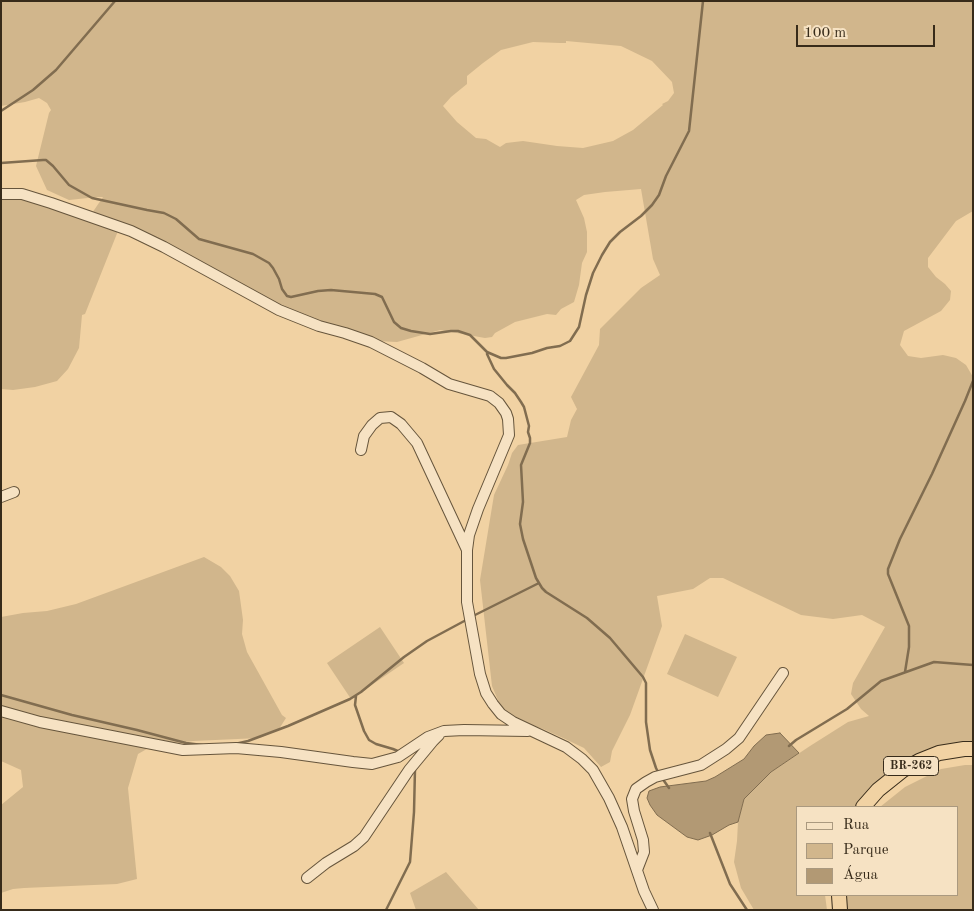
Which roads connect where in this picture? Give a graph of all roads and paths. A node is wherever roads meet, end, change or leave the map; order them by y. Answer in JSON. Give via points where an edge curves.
{"nodes":[{"id":1,"x":1,"y":194,"type":"edge"},
{"id":2,"x":361,"y":450,"type":"dead end"},
{"id":3,"x":14,"y":492,"type":"dead end"},
{"id":4,"x":1,"y":497,"type":"edge"},
{"id":5,"x":467,"y":550,"type":"junction"},
{"id":6,"x":783,"y":673,"type":"dead end"},
{"id":7,"x":1,"y":712,"type":"edge"},
{"id":8,"x":532,"y":731,"type":"junction"},
{"id":9,"x":444,"y":732,"type":"junction"},
{"id":10,"x":973,"y":750,"type":"edge"},
{"id":11,"x":864,"y":806,"type":"edge"},
{"id":12,"x":636,"y":870,"type":"junction"},
{"id":13,"x":307,"y":878,"type":"dead end"},
{"id":14,"x":839,"y":896,"type":"edge"},
{"id":15,"x":653,"y":910,"type":"edge"},
{"id":16,"x":840,"y":910,"type":"edge"}],
"edges":[{"from":1,"to":5,"type":"street","via":[[22,194],[131,231],[279,310],[370,342],[449,384],[490,396],[506,413],[509,435],[478,509]]},
{"from":2,"to":5,"type":"street","via":[[364,436],[380,418],[391,417],[401,424],[417,444]]},
{"from":3,"to":4,"type":"street"},
{"from":5,"to":8,"type":"street","via":[[467,602],[486,692],[501,714]]},
{"from":6,"to":12,"type":"street","via":[[739,738],[726,749],[700,765],[656,777],[636,789],[632,800],[644,852]]},
{"from":7,"to":9,"type":"street","via":[[183,750],[236,748],[372,764],[398,757],[428,737]]},
{"from":8,"to":9,"type":"street"},
{"from":8,"to":12,"type":"street","via":[[566,747],[593,770],[622,826]]},
{"from":9,"to":13,"type":"street","via":[[433,740],[409,770],[364,837]]},
{"from":10,"to":11,"type":"highway","number":"BR-262","via":[[939,753],[903,770]]},
{"from":12,"to":15,"type":"street"},
{"from":14,"to":16,"type":"highway"}]}
